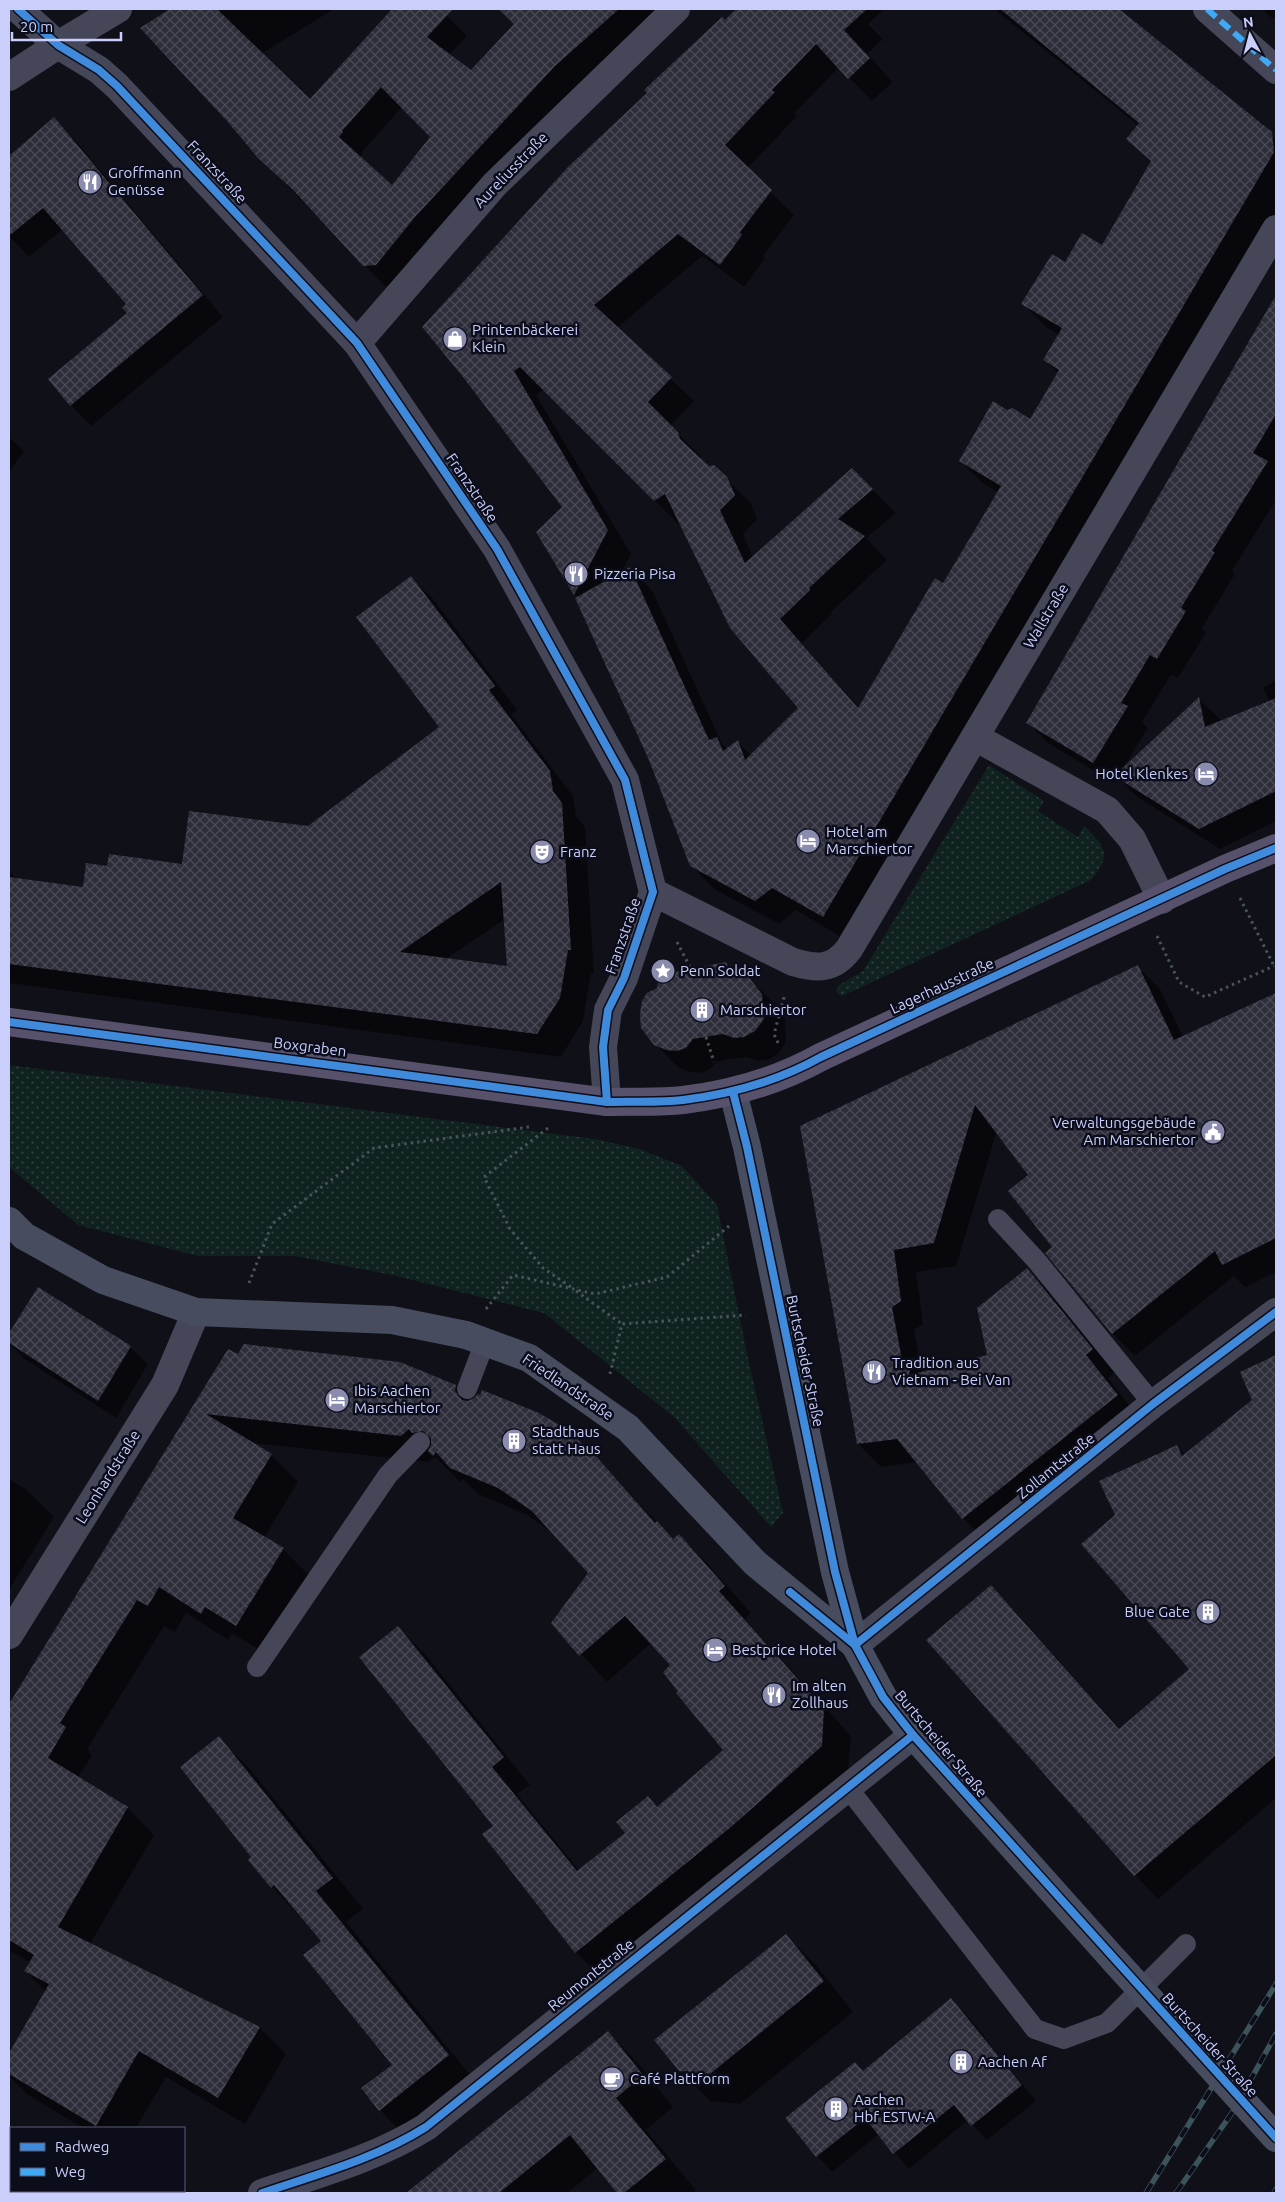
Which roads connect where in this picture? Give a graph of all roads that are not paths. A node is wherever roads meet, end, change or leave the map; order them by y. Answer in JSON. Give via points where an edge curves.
{"nodes":[{"id":1,"x":18,"y":9,"type":"edge"},
{"id":2,"x":118,"y":9,"type":"edge"},
{"id":3,"x":676,"y":9,"type":"edge"},
{"id":4,"x":1207,"y":9,"type":"edge"},
{"id":5,"x":58,"y":44,"type":"junction"},
{"id":6,"x":1276,"y":70,"type":"edge"},
{"id":7,"x":9,"y":77,"type":"edge"},
{"id":8,"x":1276,"y":230,"type":"edge"},
{"id":9,"x":357,"y":343,"type":"junction"},
{"id":10,"x":975,"y":737,"type":"junction"},
{"id":11,"x":1276,"y":848,"type":"edge"},
{"id":12,"x":653,"y":892,"type":"junction"},
{"id":13,"x":1153,"y":904,"type":"junction"},
{"id":14,"x":793,"y":962,"type":"joint"},
{"id":15,"x":9,"y":1022,"type":"edge"},
{"id":16,"x":733,"y":1092,"type":"junction"},
{"id":17,"x":607,"y":1102,"type":"junction"},
{"id":18,"x":998,"y":1219,"type":"dead end"},
{"id":19,"x":9,"y":1221,"type":"edge"},
{"id":20,"x":196,"y":1312,"type":"junction"},
{"id":21,"x":1276,"y":1312,"type":"edge"},
{"id":22,"x":475,"y":1338,"type":"junction"},
{"id":23,"x":467,"y":1389,"type":"dead end"},
{"id":24,"x":1154,"y":1404,"type":"junction"},
{"id":25,"x":420,"y":1442,"type":"dead end"},
{"id":26,"x":9,"y":1636,"type":"edge"},
{"id":27,"x":855,"y":1645,"type":"junction"},
{"id":28,"x":257,"y":1667,"type":"dead end"},
{"id":29,"x":913,"y":1735,"type":"junction"},
{"id":30,"x":848,"y":1788,"type":"junction"},
{"id":31,"x":1186,"y":1944,"type":"dead end"},
{"id":32,"x":1276,"y":2138,"type":"edge"},
{"id":33,"x":280,"y":2190,"type":"edge"}],
"edges":[{"from":1,"to":5,"type":"street","name":"Franzstraße"},
{"from":2,"to":5,"type":"street"},
{"from":3,"to":9,"type":"street","name":"Aureliusstraße","via":[[495,184]]},
{"from":4,"to":6,"type":"street"},
{"from":5,"to":7,"type":"street"},
{"from":5,"to":9,"type":"street","name":"Franzstraße","via":[[99,70],[117,86]]},
{"from":8,"to":10,"type":"street","name":"Wallstraße"},
{"from":9,"to":12,"type":"street","name":"Franzstraße","via":[[497,549],[624,780]]},
{"from":10,"to":13,"type":"street","via":[[1107,810],[1132,839]]},
{"from":10,"to":14,"type":"street","name":"Wallstraße","via":[[849,949],[831,965],[816,967]]},
{"from":11,"to":13,"type":"main road","name":"Lagerhausstraße"},
{"from":12,"to":14,"type":"street","name":"Franzstraße"},
{"from":12,"to":17,"type":"street","name":"Franzstraße","via":[[624,978],[608,1010],[603,1047]]},
{"from":13,"to":16,"type":"main road","name":"Lagerhausstraße","via":[[792,1073]]},
{"from":15,"to":17,"type":"main road","name":"Boxgraben"},
{"from":16,"to":17,"type":"main road","name":"Lagerhausstraße","via":[[682,1100]]},
{"from":16,"to":27,"type":"main road","name":"Burtscheider Straße","via":[[835,1572]]},
{"from":18,"to":24,"type":"lane","via":[[1036,1260]]},
{"from":19,"to":20,"type":"main road","name":"Friedlandstraße","via":[[24,1236],[103,1280]]},
{"from":20,"to":22,"type":"main road","name":"Friedlandstraße","via":[[392,1320]]},
{"from":20,"to":26,"type":"street","name":"Leonhardstraße","via":[[165,1385]]},
{"from":21,"to":24,"type":"street","name":"Zollamtstraße"},
{"from":22,"to":23,"type":"lane"},
{"from":22,"to":27,"type":"main road","name":"Friedlandstraße","via":[[529,1358],[628,1428],[754,1563]]},
{"from":24,"to":27,"type":"street","name":"Zollamtstraße"},
{"from":25,"to":28,"type":"lane","via":[[388,1475]]},
{"from":27,"to":29,"type":"main road","name":"Burtscheider Straße","via":[[883,1697]]},
{"from":29,"to":30,"type":"street","name":"Reumontstraße"},
{"from":29,"to":32,"type":"main road","name":"Burtscheider Straße","bridge":true},
{"from":30,"to":31,"type":"lane","via":[[1035,2028],[1064,2039],[1107,2023]]},
{"from":30,"to":33,"type":"street","name":"Reumontstraße","via":[[426,2127],[374,2154]]}]}
